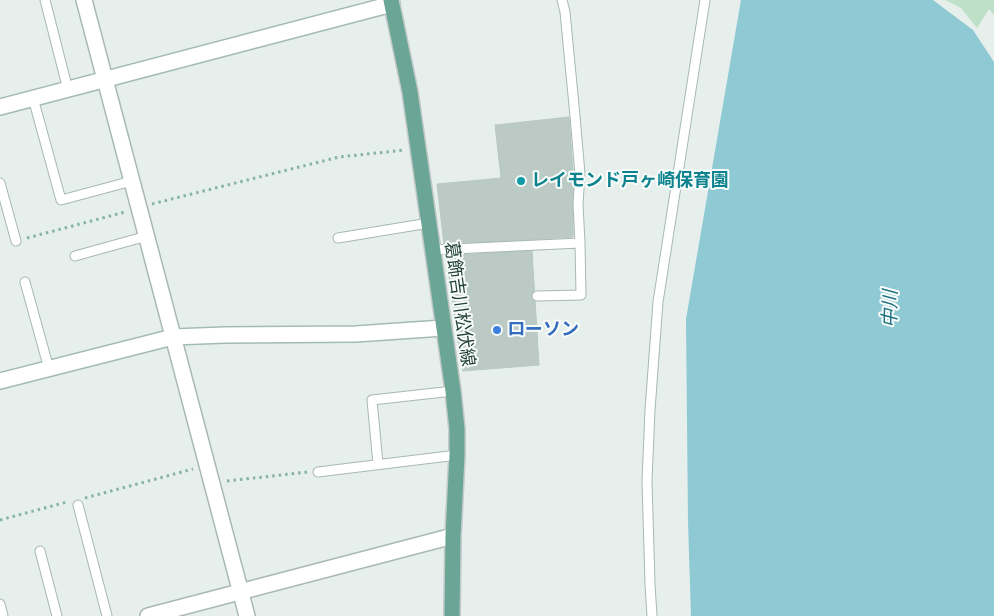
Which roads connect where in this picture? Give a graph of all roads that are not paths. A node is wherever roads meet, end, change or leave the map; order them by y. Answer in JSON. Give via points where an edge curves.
{"nodes":[{"id":1,"x":45,"y":0,"type":"edge"},
{"id":2,"x":84,"y":0,"type":"edge"},
{"id":3,"x":562,"y":0,"type":"edge"},
{"id":4,"x":706,"y":0,"type":"edge"},
{"id":5,"x":392,"y":2,"type":"edge"},
{"id":6,"x":106,"y":80,"type":"junction"},
{"id":7,"x":68,"y":90,"type":"junction"},
{"id":8,"x":33,"y":98,"type":"junction"},
{"id":9,"x":0,"y":107,"type":"edge"},
{"id":10,"x":132,"y":181,"type":"junction"},
{"id":11,"x":0,"y":183,"type":"edge"},
{"id":12,"x":429,"y":223,"type":"junction"},
{"id":13,"x":147,"y":236,"type":"junction"},
{"id":14,"x":338,"y":238,"type":"dead end"},
{"id":15,"x":16,"y":242,"type":"road end"},
{"id":16,"x":580,"y":243,"type":"junction"},
{"id":17,"x":432,"y":250,"type":"junction"},
{"id":18,"x":75,"y":256,"type":"dead end"},
{"id":19,"x":25,"y":282,"type":"dead end"},
{"id":20,"x":537,"y":296,"type":"dead end"},
{"id":21,"x":444,"y":328,"type":"junction"},
{"id":22,"x":173,"y":337,"type":"junction"},
{"id":23,"x":49,"y":369,"type":"junction"},
{"id":24,"x":0,"y":381,"type":"edge"},
{"id":25,"x":453,"y":392,"type":"junction"},
{"id":26,"x":457,"y":455,"type":"junction"},
{"id":27,"x":378,"y":464,"type":"junction"},
{"id":28,"x":318,"y":472,"type":"road end"},
{"id":29,"x":78,"y":505,"type":"dead end"},
{"id":30,"x":453,"y":536,"type":"junction"},
{"id":31,"x":40,"y":551,"type":"dead end"},
{"id":32,"x":240,"y":592,"type":"junction"},
{"id":33,"x":0,"y":604,"type":"edge"},
{"id":34,"x":3,"y":616,"type":"edge"},
{"id":35,"x":56,"y":616,"type":"edge"},
{"id":36,"x":106,"y":616,"type":"edge"},
{"id":37,"x":148,"y":616,"type":"edge"},
{"id":38,"x":247,"y":616,"type":"edge"},
{"id":39,"x":452,"y":616,"type":"edge"},
{"id":40,"x":652,"y":616,"type":"edge"}],
"edges":[{"from":1,"to":7,"type":"lane"},
{"from":2,"to":6,"type":"street"},
{"from":3,"to":16,"type":"lane","via":[[576,116]]},
{"from":4,"to":40,"type":"lane","via":[[658,302],[647,481]]},
{"from":5,"to":6,"type":"street"},
{"from":5,"to":12,"type":"main road","name":"葛飾吉川松伏線","via":[[410,92]]},
{"from":6,"to":7,"type":"street"},
{"from":6,"to":10,"type":"street"},
{"from":7,"to":8,"type":"street"},
{"from":8,"to":9,"type":"street"},
{"from":8,"to":10,"type":"lane","via":[[61,200]]},
{"from":10,"to":13,"type":"street"},
{"from":11,"to":15,"type":"lane"},
{"from":12,"to":14,"type":"lane"},
{"from":12,"to":17,"type":"main road","name":"葛飾吉川松伏線"},
{"from":13,"to":18,"type":"lane"},
{"from":13,"to":22,"type":"street"},
{"from":16,"to":17,"type":"lane"},
{"from":16,"to":20,"type":"lane","via":[[580,295]]},
{"from":17,"to":21,"type":"main road","name":"葛飾吉川松伏線"},
{"from":19,"to":23,"type":"lane"},
{"from":21,"to":22,"type":"street","via":[[356,334]]},
{"from":21,"to":25,"type":"main road","name":"葛飾吉川松伏線"},
{"from":22,"to":23,"type":"street"},
{"from":22,"to":32,"type":"street"},
{"from":23,"to":24,"type":"street"},
{"from":25,"to":26,"type":"main road","name":"葛飾吉川松伏線"},
{"from":25,"to":27,"type":"lane","via":[[372,400]]},
{"from":26,"to":27,"type":"lane"},
{"from":26,"to":30,"type":"main road","name":"葛飾吉川松伏線"},
{"from":27,"to":28,"type":"lane"},
{"from":29,"to":36,"type":"lane"},
{"from":30,"to":32,"type":"street"},
{"from":30,"to":39,"type":"main road","name":"葛飾吉川松伏線"},
{"from":31,"to":35,"type":"lane"},
{"from":32,"to":37,"type":"street"},
{"from":32,"to":38,"type":"street"},
{"from":33,"to":34,"type":"lane"}]}
